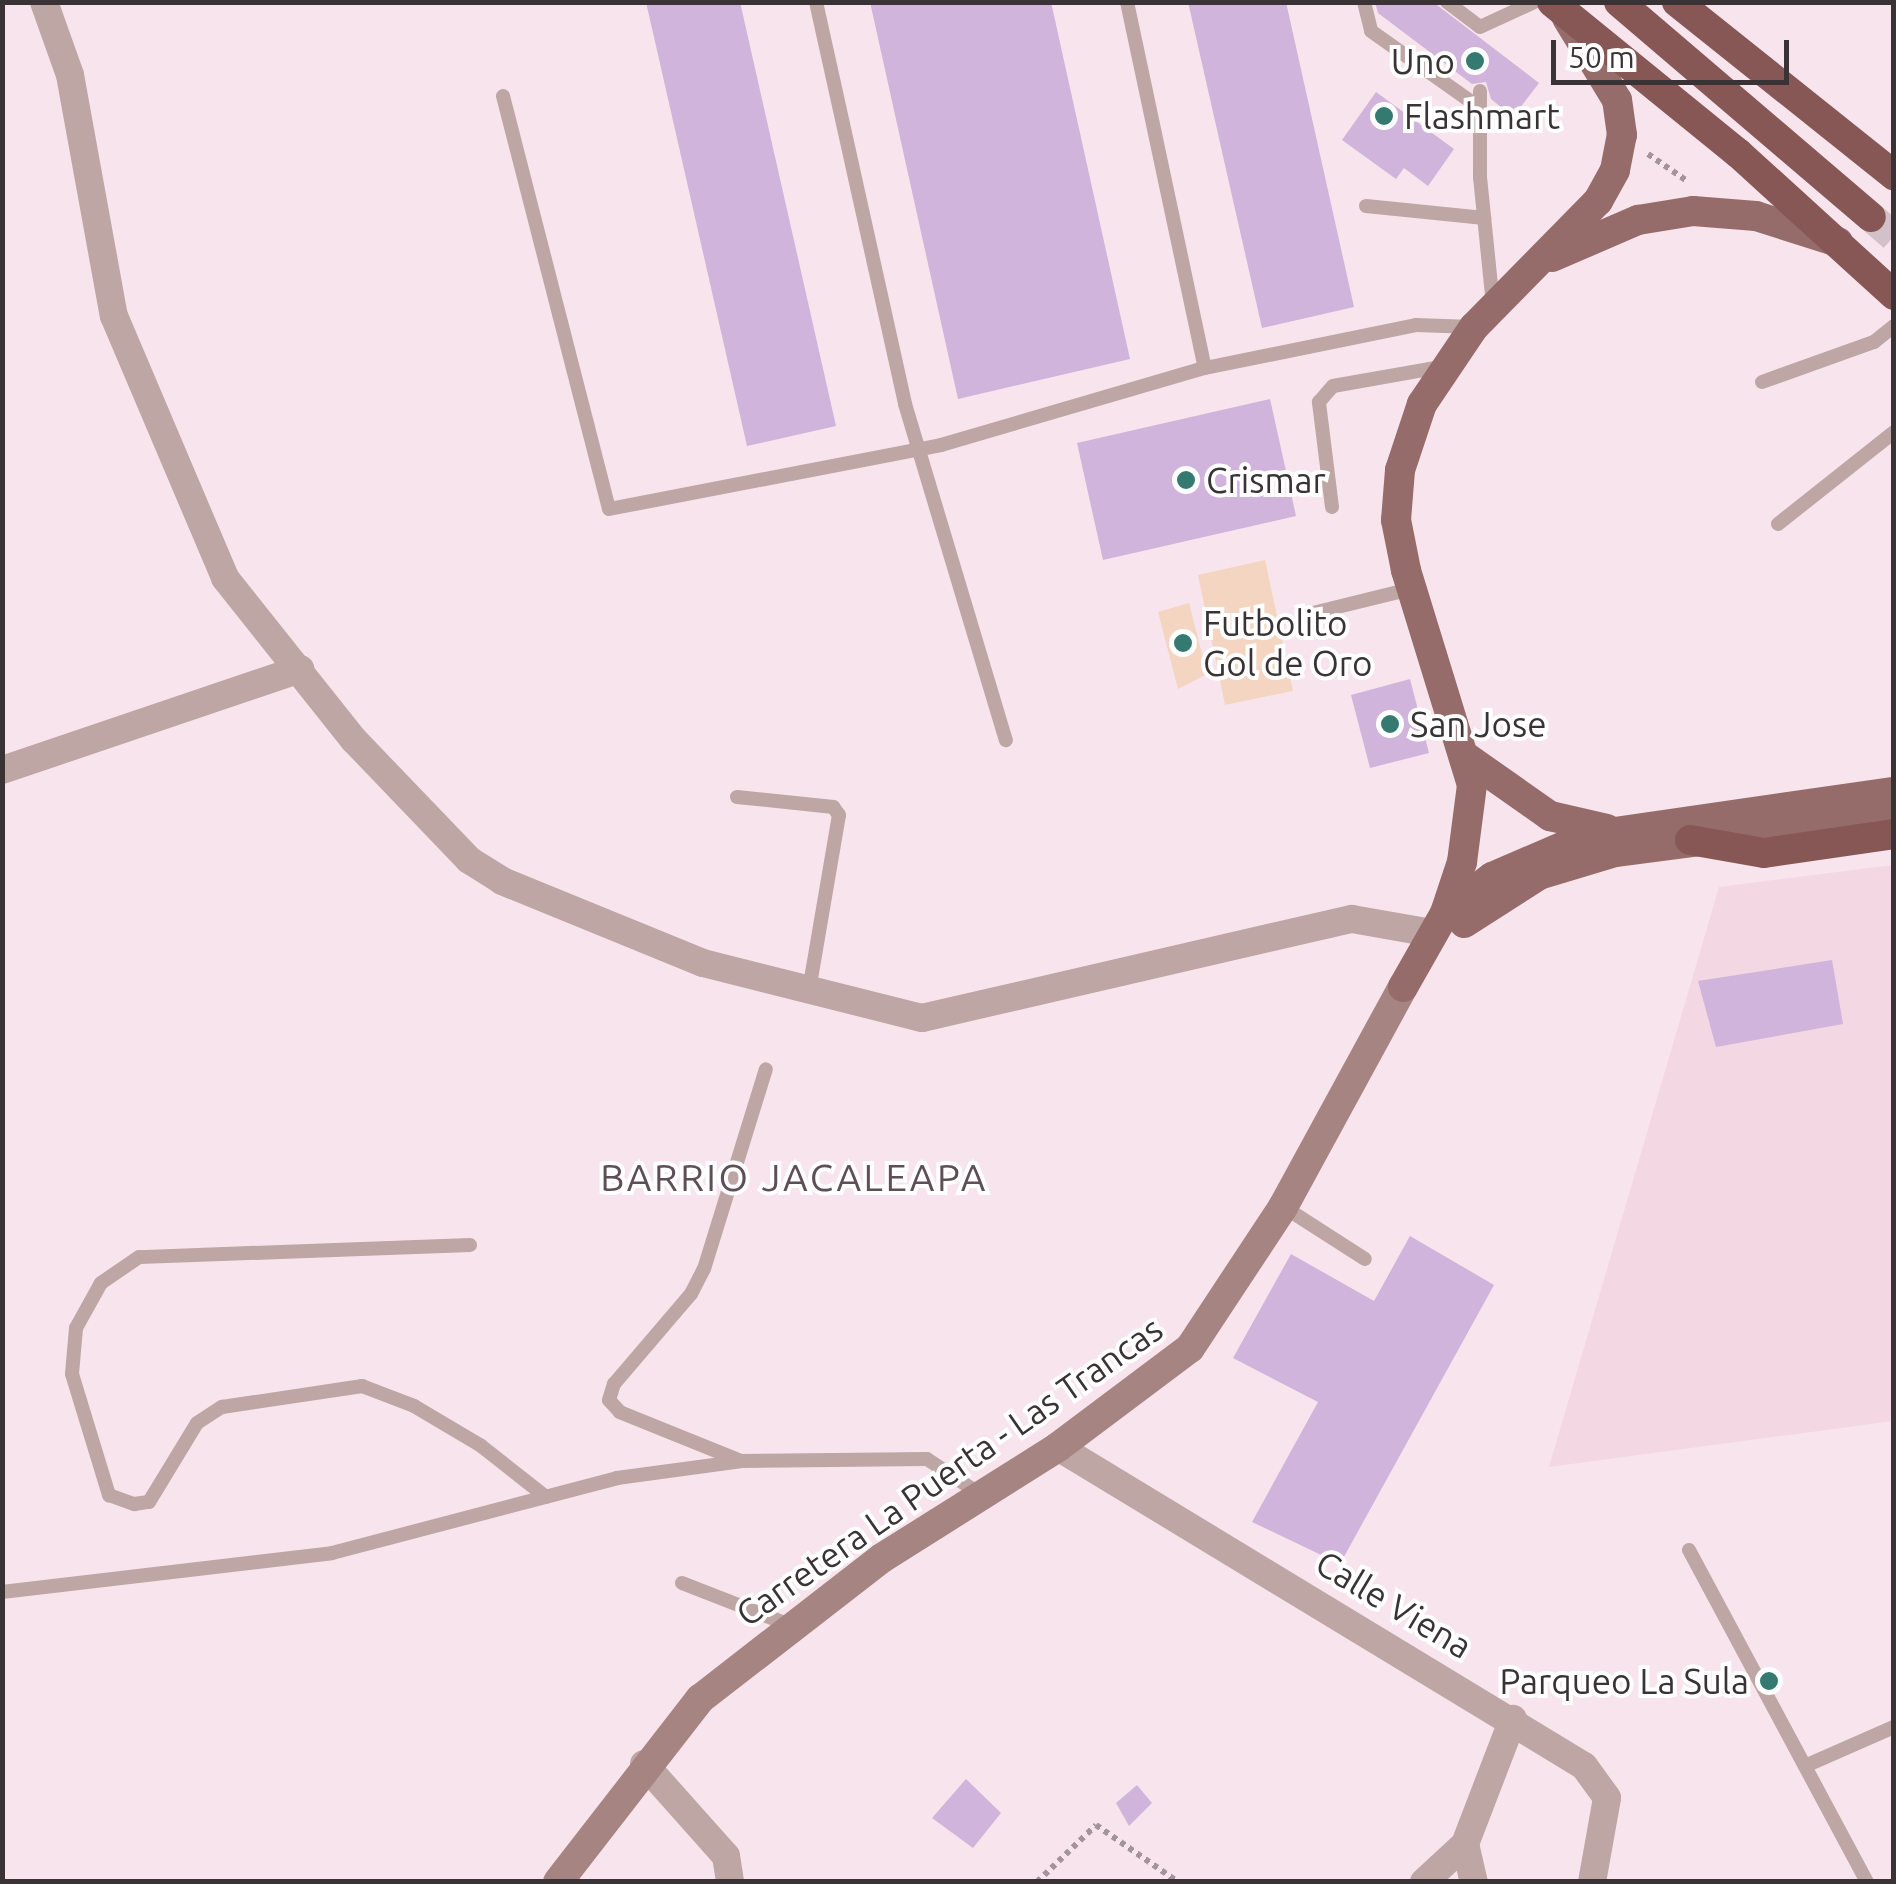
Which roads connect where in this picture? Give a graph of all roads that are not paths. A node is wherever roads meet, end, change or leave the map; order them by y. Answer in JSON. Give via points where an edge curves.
{"nodes":[{"id":1,"x":44,"y":2,"type":"edge"},
{"id":2,"x":816,"y":2,"type":"edge"},
{"id":3,"x":1127,"y":2,"type":"edge"},
{"id":4,"x":1364,"y":2,"type":"edge"},
{"id":5,"x":1447,"y":2,"type":"edge"},
{"id":6,"x":1620,"y":2,"type":"edge"},
{"id":7,"x":1677,"y":2,"type":"edge"},
{"id":8,"x":1549,"y":4,"type":"edge"},
{"id":9,"x":1480,"y":90,"type":"dead end"},
{"id":10,"x":502,"y":96,"type":"dead end"},
{"id":11,"x":1480,"y":108,"type":"junction"},
{"id":12,"x":1894,"y":174,"type":"edge"},
{"id":13,"x":1366,"y":206,"type":"dead end"},
{"id":14,"x":1871,"y":217,"type":"tunnel mouth"},
{"id":15,"x":1484,"y":218,"type":"junction"},
{"id":16,"x":1838,"y":242,"type":"junction"},
{"id":17,"x":1536,"y":264,"type":"junction"},
{"id":18,"x":1894,"y":295,"type":"edge"},
{"id":19,"x":1484,"y":316,"type":"junction"},
{"id":20,"x":1894,"y":326,"type":"edge"},
{"id":21,"x":1447,"y":367,"type":"junction"},
{"id":22,"x":1205,"y":368,"type":"junction"},
{"id":23,"x":1762,"y":382,"type":"dead end"},
{"id":24,"x":1894,"y":432,"type":"edge"},
{"id":25,"x":922,"y":447,"type":"junction"},
{"id":26,"x":1332,"y":506,"type":"dead end"},
{"id":27,"x":1778,"y":524,"type":"dead end"},
{"id":28,"x":1411,"y":589,"type":"junction"},
{"id":29,"x":1312,"y":612,"type":"dead end"},
{"id":30,"x":300,"y":668,"type":"junction"},
{"id":31,"x":1006,"y":740,"type":"dead end"},
{"id":32,"x":1466,"y":757,"type":"junction"},
{"id":33,"x":2,"y":770,"type":"edge"},
{"id":34,"x":1894,"y":792,"type":"edge"},
{"id":35,"x":737,"y":797,"type":"dead end"},
{"id":36,"x":1894,"y":816,"type":"edge"},
{"id":37,"x":1612,"y":829,"type":"junction"},
{"id":38,"x":1894,"y":834,"type":"edge"},
{"id":39,"x":1690,"y":840,"type":"junction"},
{"id":40,"x":1438,"y":923,"type":"junction"},
{"id":41,"x":1403,"y":987,"type":"junction"},
{"id":42,"x":808,"y":992,"type":"junction"},
{"id":43,"x":766,"y":1069,"type":"dead end"},
{"id":44,"x":1283,"y":1206,"type":"junction"},
{"id":45,"x":470,"y":1245,"type":"dead end"},
{"id":46,"x":1365,"y":1260,"type":"dead end"},
{"id":47,"x":1058,"y":1447,"type":"junction"},
{"id":48,"x":742,"y":1461,"type":"junction"},
{"id":49,"x":546,"y":1497,"type":"junction"},
{"id":50,"x":984,"y":1497,"type":"junction"},
{"id":51,"x":1688,"y":1550,"type":"dead end"},
{"id":52,"x":682,"y":1584,"type":"dead end"},
{"id":53,"x":2,"y":1592,"type":"edge"},
{"id":54,"x":790,"y":1625,"type":"junction"},
{"id":55,"x":1513,"y":1719,"type":"junction"},
{"id":56,"x":1894,"y":1727,"type":"edge"},
{"id":57,"x":644,"y":1764,"type":"junction"},
{"id":58,"x":1805,"y":1766,"type":"junction"},
{"id":59,"x":1465,"y":1844,"type":"junction"},
{"id":60,"x":727,"y":1879,"type":"edge"},
{"id":61,"x":558,"y":1882,"type":"edge"},
{"id":62,"x":1424,"y":1882,"type":"edge"},
{"id":63,"x":1474,"y":1882,"type":"edge"},
{"id":64,"x":1592,"y":1882,"type":"edge"},
{"id":65,"x":1867,"y":1882,"type":"edge"}],
"edges":[{"from":1,"to":30,"type":"street","via":[[70,75],[114,316],[225,578]]},
{"from":2,"to":25,"type":"lane","via":[[905,404]]},
{"from":3,"to":22,"type":"lane"},
{"from":4,"to":11,"type":"lane","via":[[1370,31]]},
{"from":5,"to":8,"type":"lane","via":[[1480,33]]},
{"from":6,"to":14,"type":"highway"},
{"from":7,"to":12,"type":"highway"},
{"from":8,"to":16,"type":"highway"},
{"from":8,"to":17,"type":"main road","via":[[1617,100],[1622,136],[1615,170],[1598,201]]},
{"from":9,"to":11,"type":"lane"},
{"from":10,"to":25,"type":"lane","via":[[610,509]]},
{"from":11,"to":15,"type":"lane"},
{"from":13,"to":15,"type":"lane"},
{"from":15,"to":19,"type":"lane"},
{"from":16,"to":17,"type":"main road","via":[[1733,214],[1693,211],[1638,220]]},
{"from":16,"to":18,"type":"highway"},
{"from":17,"to":19,"type":"main road"},
{"from":19,"to":21,"type":"main road"},
{"from":19,"to":22,"type":"lane"},
{"from":20,"to":23,"type":"lane","via":[[1874,342]]},
{"from":21,"to":26,"type":"lane","via":[[1333,386],[1320,402]]},
{"from":21,"to":28,"type":"main road","via":[[1422,404],[1400,470],[1396,520]]},
{"from":22,"to":25,"type":"lane"},
{"from":24,"to":27,"type":"lane"},
{"from":25,"to":31,"type":"lane"},
{"from":28,"to":29,"type":"lane"},
{"from":28,"to":32,"type":"main road"},
{"from":30,"to":33,"type":"street"},
{"from":30,"to":42,"type":"street","via":[[354,740],[469,860],[502,881],[704,963]]},
{"from":32,"to":37,"type":"main road","via":[[1550,816]]},
{"from":32,"to":40,"type":"main road","via":[[1470,824]]},
{"from":34,"to":37,"type":"main road"},
{"from":35,"to":42,"type":"lane","via":[[832,807],[840,815]]},
{"from":36,"to":39,"type":"main road"},
{"from":37,"to":40,"type":"main road","via":[[1492,877]]},
{"from":38,"to":39,"type":"highway","via":[[1764,852]]},
{"from":39,"to":41,"type":"main road","via":[[1615,852],[1539,875],[1460,926]]},
{"from":40,"to":41,"type":"main road"},
{"from":40,"to":42,"type":"street","via":[[1352,919],[922,1018]]},
{"from":41,"to":44,"type":"street","name":"Carretera La Puerta - Las Trancas"},
{"from":43,"to":48,"type":"lane","via":[[704,1269],[691,1294],[614,1384],[609,1400],[620,1412]]},
{"from":44,"to":46,"type":"lane"},
{"from":44,"to":47,"type":"street","name":"Carretera La Puerta - Las Trancas","via":[[1190,1348]]},
{"from":45,"to":49,"type":"lane","via":[[139,1258],[100,1283],[76,1328],[72,1374],[109,1495],[134,1504],[149,1502],[197,1423],[222,1407],[362,1386],[480,1444]]},
{"from":47,"to":50,"type":"street","name":"Carretera La Puerta - Las Trancas"},
{"from":47,"to":55,"type":"street","name":"Calle Viena"},
{"from":48,"to":49,"type":"lane","via":[[618,1478]]},
{"from":48,"to":50,"type":"lane","via":[[928,1458]]},
{"from":49,"to":53,"type":"lane","via":[[332,1553]]},
{"from":50,"to":54,"type":"street","name":"Carretera La Puerta - Las Trancas"},
{"from":51,"to":58,"type":"lane"},
{"from":52,"to":54,"type":"lane"},
{"from":54,"to":57,"type":"street","name":"Carretera La Puerta - Las Trancas","via":[[700,1699]]},
{"from":55,"to":59,"type":"street"},
{"from":55,"to":64,"type":"street","name":"Calle Viena","via":[[1584,1766],[1606,1798]]},
{"from":56,"to":58,"type":"lane"},
{"from":57,"to":60,"type":"street","via":[[715,1842]]},
{"from":57,"to":61,"type":"street","name":"Carretera La Puerta - Las Trancas"},
{"from":58,"to":65,"type":"lane"},
{"from":59,"to":62,"type":"street"},
{"from":59,"to":63,"type":"street"}]}
